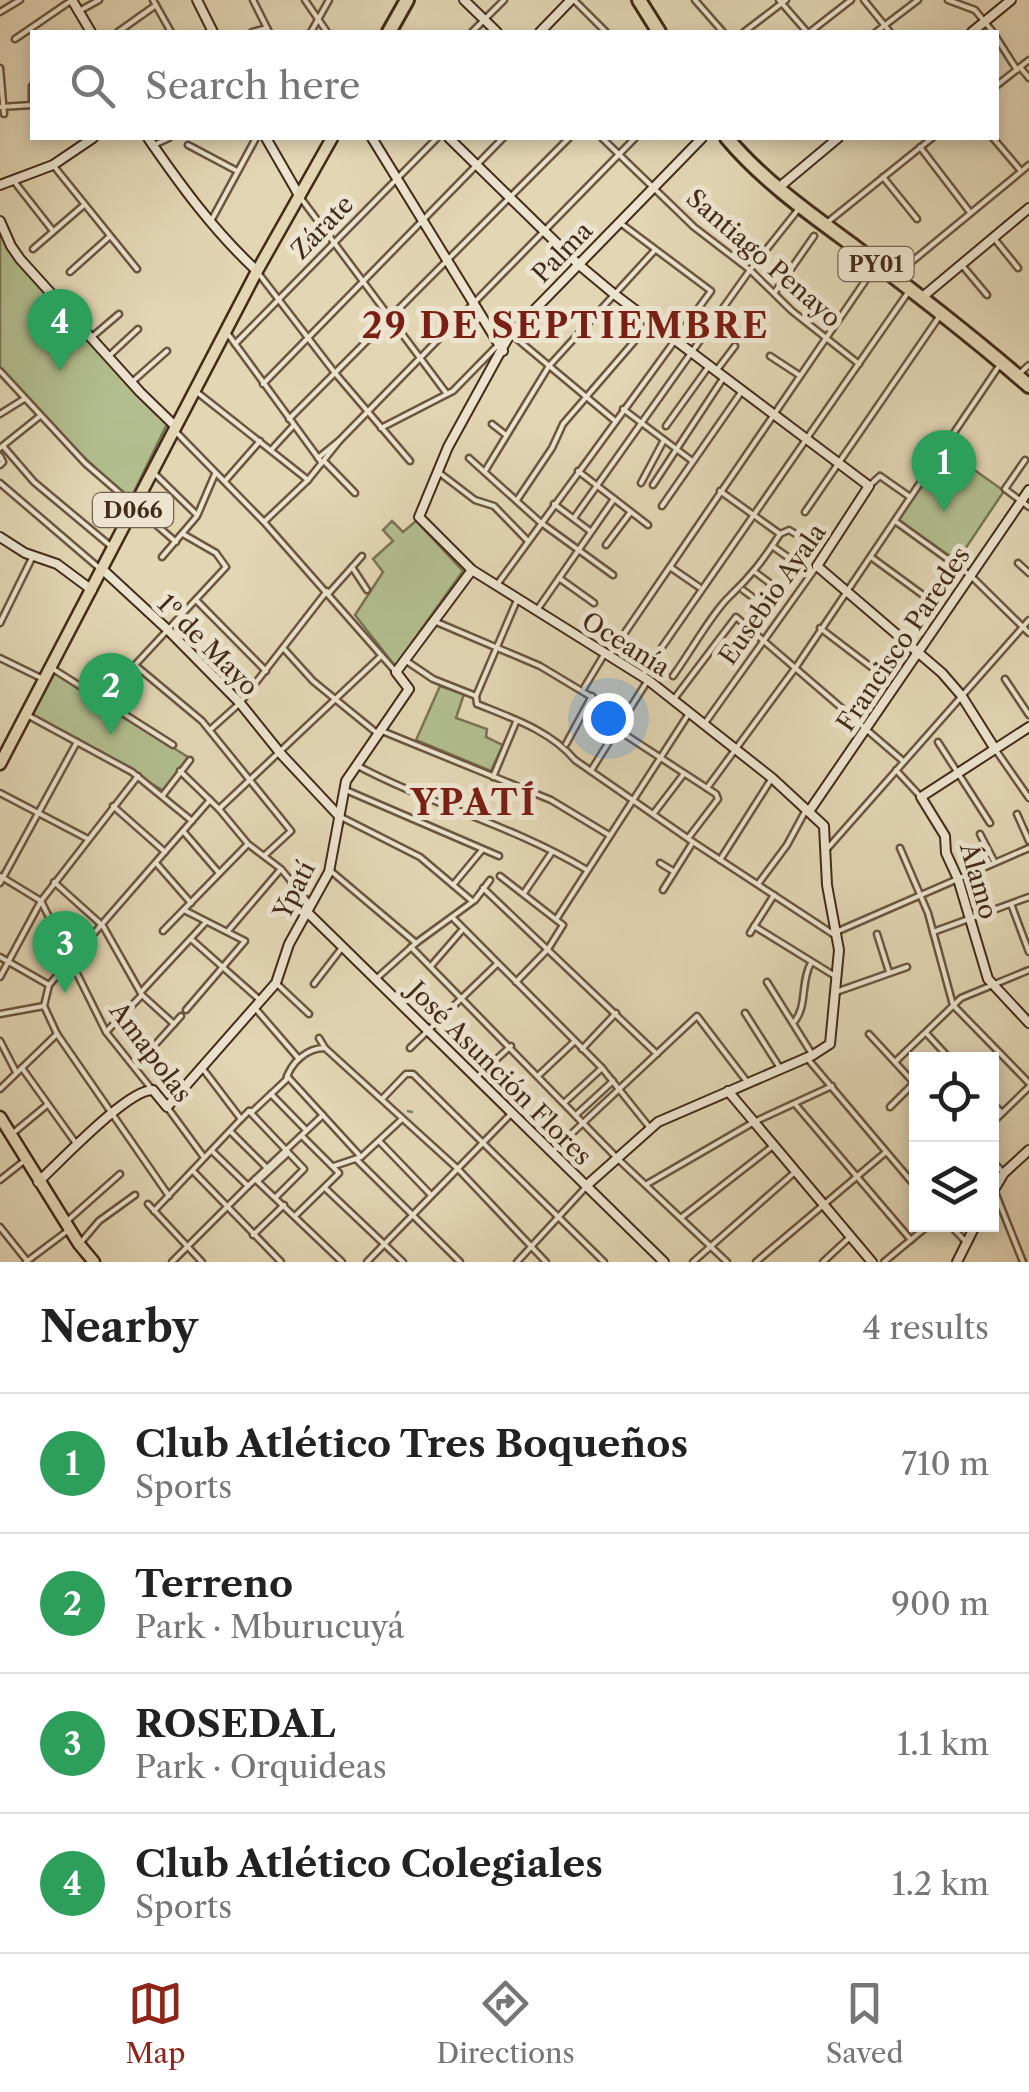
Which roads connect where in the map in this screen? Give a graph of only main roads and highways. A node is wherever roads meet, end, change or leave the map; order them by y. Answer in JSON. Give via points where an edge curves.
{"nodes":[{"id":1,"x":404,"y":0,"type":"edge"},
{"id":2,"x":643,"y":0,"type":"edge"},
{"id":3,"x":388,"y":30,"type":"edge"},
{"id":4,"x":661,"y":30,"type":"edge"},
{"id":5,"x":328,"y":140,"type":"edge"},
{"id":6,"x":732,"y":140,"type":"edge"},
{"id":7,"x":781,"y":186,"type":"junction"},
{"id":8,"x":1027,"y":376,"type":"edge"},
{"id":9,"x":0,"y":764,"type":"edge"},
{"id":10,"x":0,"y":1121,"type":"edge"},
{"id":11,"x":91,"y":1261,"type":"edge"}],
"edges":[{"from":1,"to":3,"type":"highway"},
{"from":2,"to":4,"type":"highway"},
{"from":5,"to":9,"type":"main road","number":"D066"},
{"from":6,"to":7,"type":"highway","number":"PY01"},
{"from":7,"to":8,"type":"highway","number":"PY01"},
{"from":7,"to":8,"type":"highway","number":"PY01"},
{"from":10,"to":11,"type":"main road"}]}
